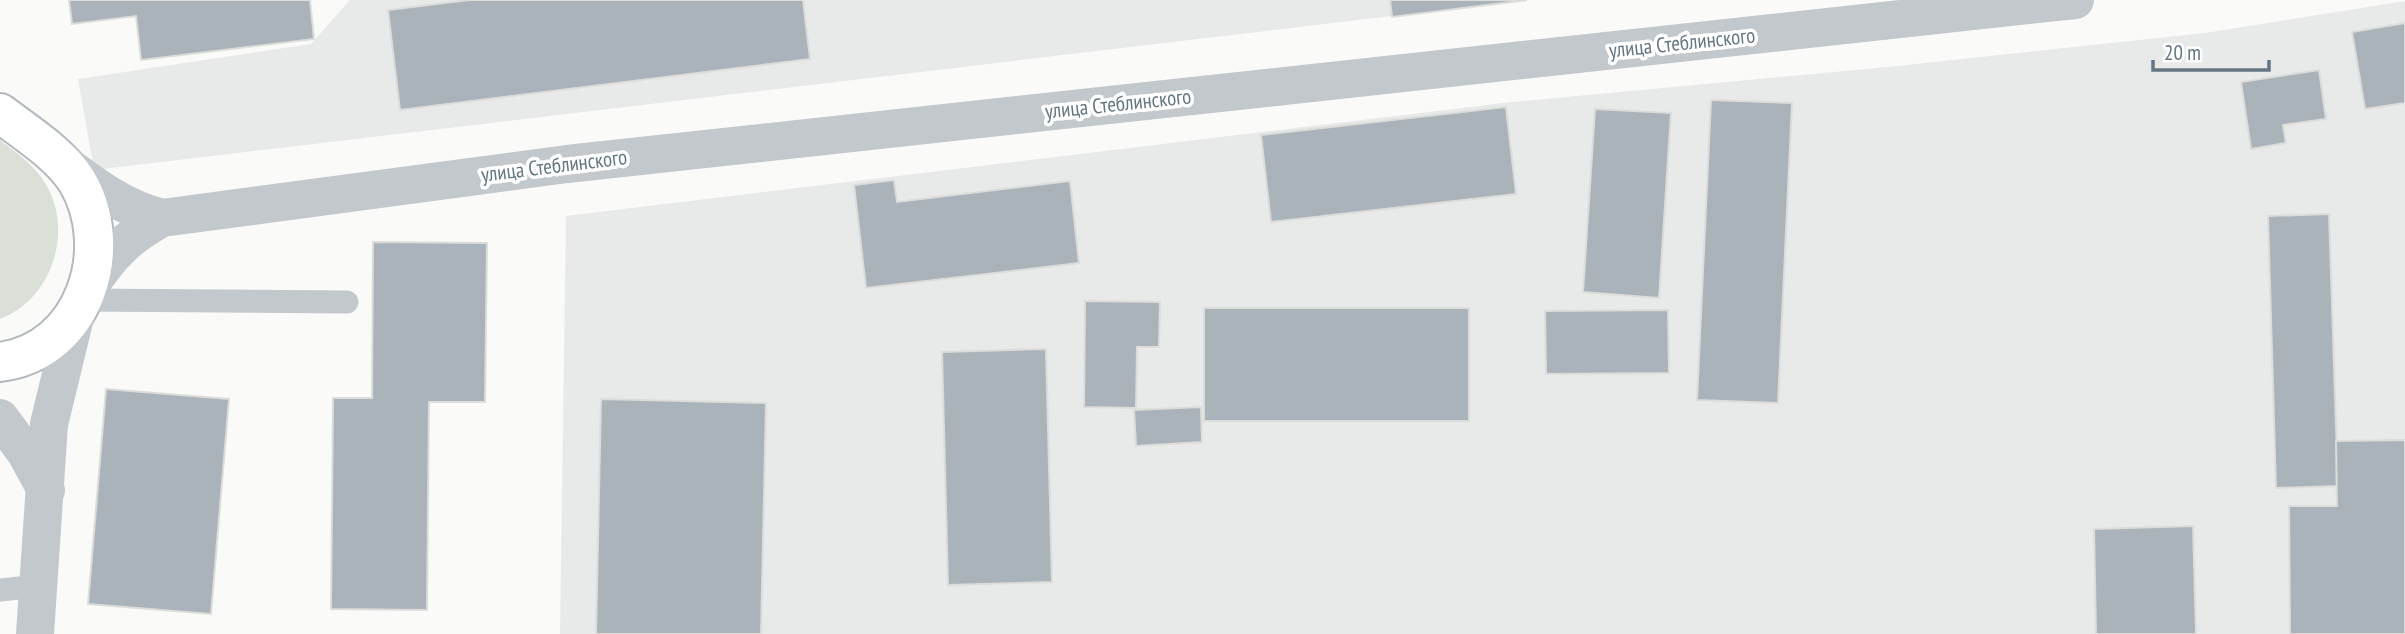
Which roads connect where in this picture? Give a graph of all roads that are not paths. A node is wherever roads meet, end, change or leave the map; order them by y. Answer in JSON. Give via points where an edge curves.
{"nodes":[{"id":1,"x":2075,"y":0,"type":"edge"},
{"id":2,"x":0,"y":113,"type":"edge"},
{"id":3,"x":55,"y":156,"type":"junction"},
{"id":4,"x":162,"y":218,"type":"junction"},
{"id":5,"x":83,"y":300,"type":"junction"},
{"id":6,"x":347,"y":302,"type":"dead end"},
{"id":7,"x":0,"y":362,"type":"edge"},
{"id":8,"x":0,"y":418,"type":"edge"},
{"id":9,"x":46,"y":490,"type":"junction"},
{"id":10,"x":38,"y":586,"type":"junction"},
{"id":11,"x":0,"y":590,"type":"edge"},
{"id":12,"x":35,"y":634,"type":"edge"}],
"edges":[{"from":1,"to":4,"type":"street","name":"улица Стеблинского","via":[[580,162]]},
{"from":2,"to":3,"type":"street"},
{"from":3,"to":4,"type":"street","via":[[109,197]]},
{"from":3,"to":5,"type":"street","via":[[89,203],[95,231],[96,259]]},
{"from":4,"to":5,"type":"street","via":[[132,234],[107,261]]},
{"from":5,"to":6,"type":"lane"},
{"from":5,"to":7,"type":"street","via":[[57,334],[33,351]]},
{"from":5,"to":9,"type":"street","via":[[49,424]]},
{"from":8,"to":9,"type":"street"},
{"from":9,"to":10,"type":"street"},
{"from":10,"to":11,"type":"lane"},
{"from":10,"to":12,"type":"street"}]}
